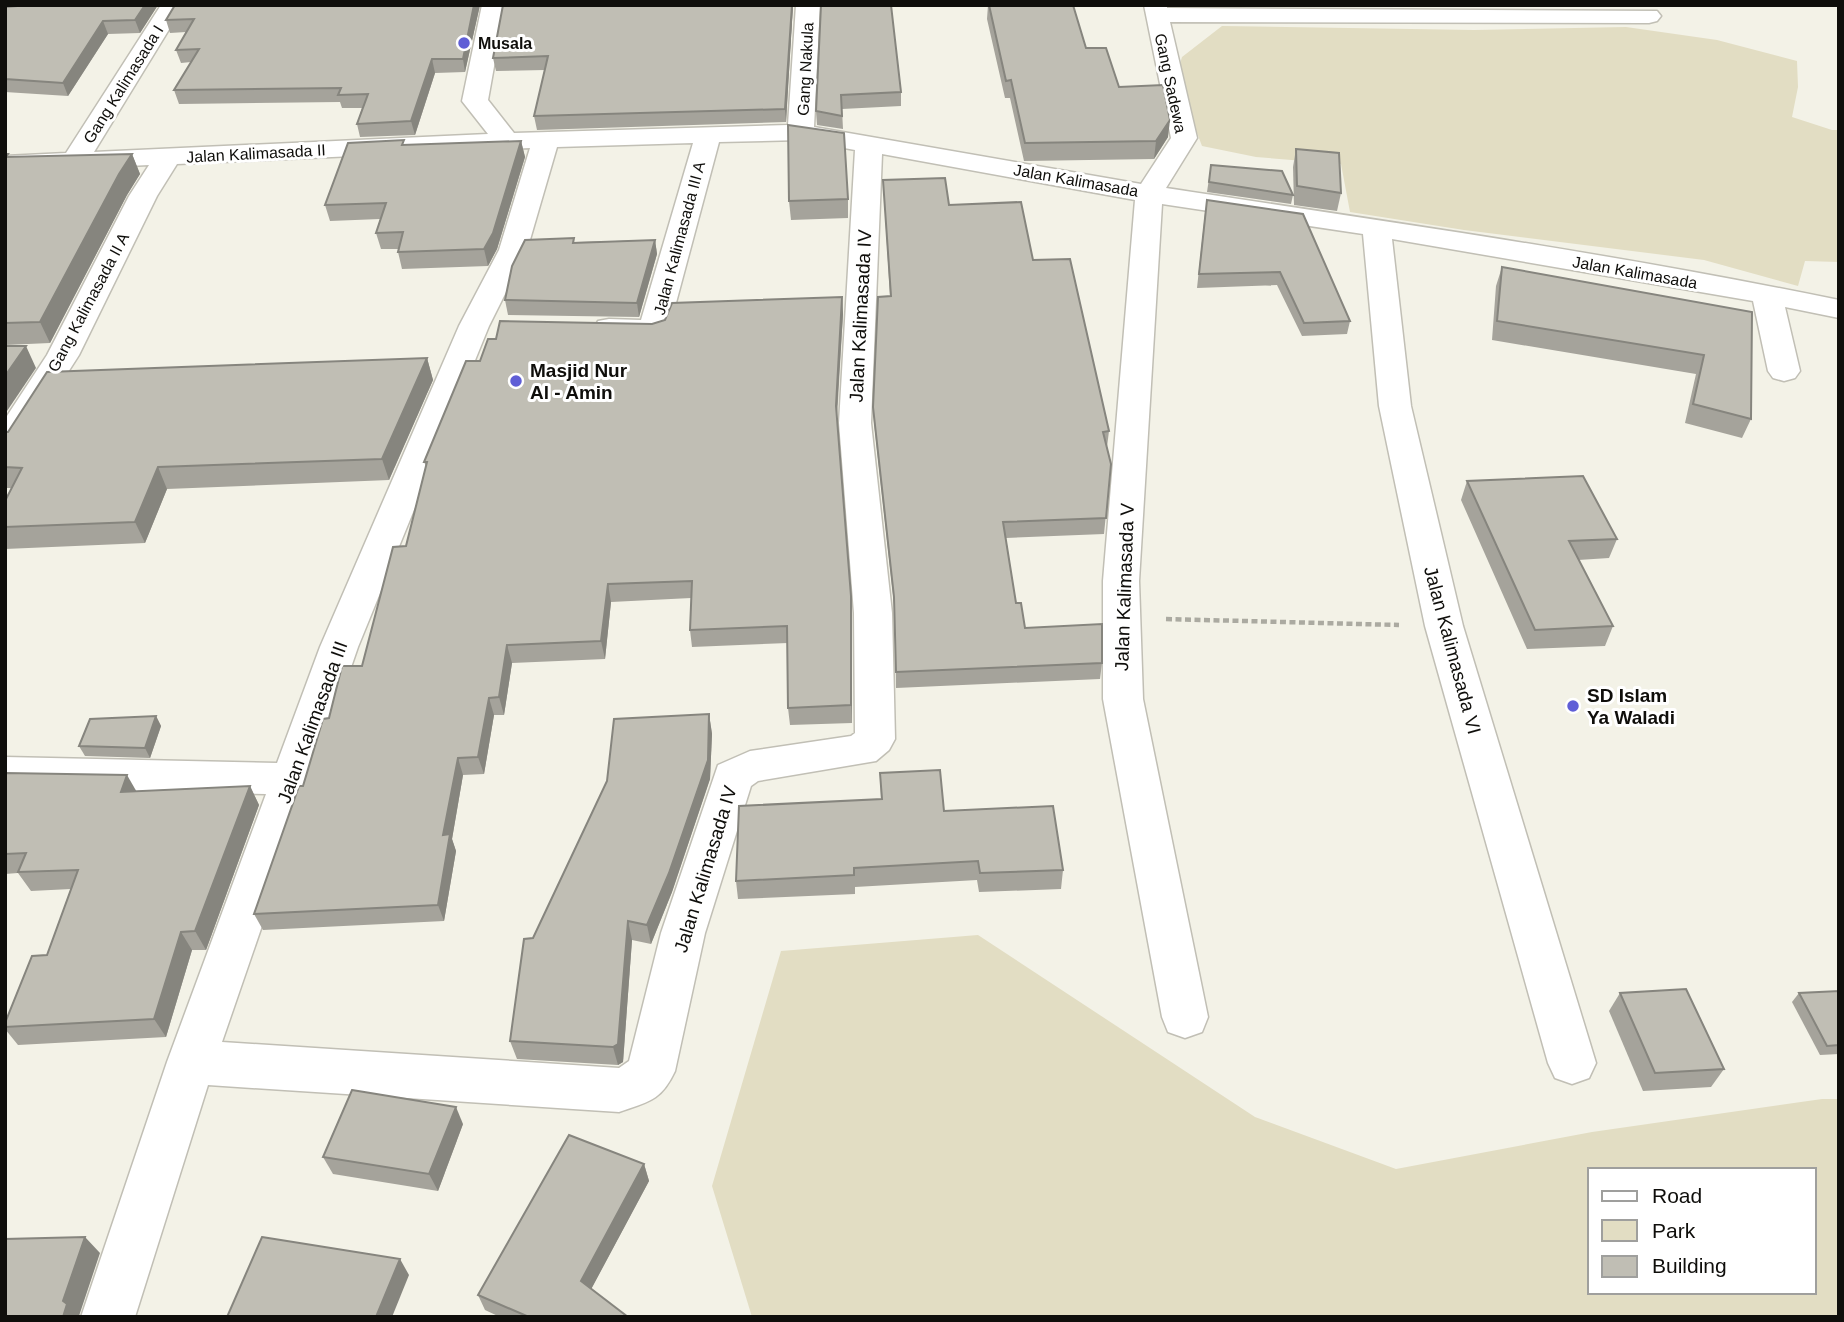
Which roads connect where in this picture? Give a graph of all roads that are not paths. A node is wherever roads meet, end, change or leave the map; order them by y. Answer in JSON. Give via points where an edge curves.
{"nodes":[{"id":1,"x":173,"y":5,"type":"edge"},
{"id":2,"x":494,"y":5,"type":"edge"},
{"id":3,"x":808,"y":5,"type":"edge"},
{"id":4,"x":1156,"y":10,"type":"edge"},
{"id":5,"x":1649,"y":16,"type":"dead end"},
{"id":6,"x":801,"y":132,"type":"junction"},
{"id":7,"x":708,"y":135,"type":"junction"},
{"id":8,"x":526,"y":140,"type":"junction"},
{"id":9,"x":869,"y":144,"type":"junction"},
{"id":10,"x":167,"y":158,"type":"junction"},
{"id":11,"x":74,"y":162,"type":"junction"},
{"id":12,"x":5,"y":164,"type":"edge"},
{"id":13,"x":1149,"y":194,"type":"junction"},
{"id":14,"x":1377,"y":228,"type":"junction"},
{"id":15,"x":1777,"y":296,"type":"junction"},
{"id":16,"x":1839,"y":309,"type":"edge"},
{"id":17,"x":585,"y":328,"type":"edge"},
{"id":18,"x":62,"y":355,"type":"junction"},
{"id":19,"x":28,"y":356,"type":"dead end"},
{"id":20,"x":1784,"y":371,"type":"dead end"},
{"id":21,"x":5,"y":445,"type":"edge"},
{"id":22,"x":5,"y":773,"type":"edge"},
{"id":23,"x":291,"y":779,"type":"junction"},
{"id":24,"x":1185,"y":1017,"type":"dead end"},
{"id":25,"x":191,"y":1062,"type":"junction"},
{"id":26,"x":1572,"y":1062,"type":"dead end"},
{"id":27,"x":108,"y":1317,"type":"edge"}],
"edges":[{"from":1,"to":11,"type":"street","name":"Gang Kalimasada I"},
{"from":2,"to":8,"type":"street","via":[[475,101]]},
{"from":3,"to":6,"type":"street","name":"Gang Nakula"},
{"from":4,"to":5,"type":"street"},
{"from":4,"to":13,"type":"street","name":"Gang Sadewa","via":[[1184,138]]},
{"from":6,"to":7,"type":"street","name":"Jalan Kalimasada"},
{"from":6,"to":9,"type":"street","name":"Jalan Kalimasada"},
{"from":7,"to":8,"type":"street","name":"Jalan Kalimasada"},
{"from":7,"to":17,"type":"street","name":"Jalan Kalimasada III A","via":[[654,329]]},
{"from":8,"to":10,"type":"street","name":"Jalan Kalimasada II"},
{"from":8,"to":23,"type":"street","name":"Jalan Kalimasada III","via":[[513,250],[487,326],[339,647]]},
{"from":9,"to":13,"type":"street","name":"Jalan Kalimasada"},
{"from":9,"to":25,"type":"street","name":"Jalan Kalimasada IV","via":[[855,423],[873,613],[875,739],[862,750],[750,767],[733,776],[682,933],[651,1071],[642,1082],[619,1090]]},
{"from":10,"to":11,"type":"street","name":"Jalan Kalimasada II"},
{"from":10,"to":18,"type":"street","name":"Gang Kalimasada II A"},
{"from":11,"to":12,"type":"street","name":"Jalan Kalimasada II"},
{"from":13,"to":14,"type":"street","name":"Jalan Kalimasada"},
{"from":13,"to":24,"type":"street","name":"Jalan Kalimasada V","via":[[1120,618],[1123,699]]},
{"from":14,"to":15,"type":"street","name":"Jalan Kalimasada"},
{"from":14,"to":26,"type":"street","name":"Jalan Kalimasada VI","via":[[1395,406],[1444,626]]},
{"from":15,"to":16,"type":"street","name":"Jalan Kalimasada"},
{"from":15,"to":20,"type":"street"},
{"from":18,"to":19,"type":"street"},
{"from":18,"to":21,"type":"street","name":"Gang Kalimasada II A"},
{"from":22,"to":23,"type":"street"},
{"from":23,"to":25,"type":"street","name":"Jalan Kalimasada III"},
{"from":25,"to":27,"type":"street","name":"Jalan Kalimasada III"}]}
